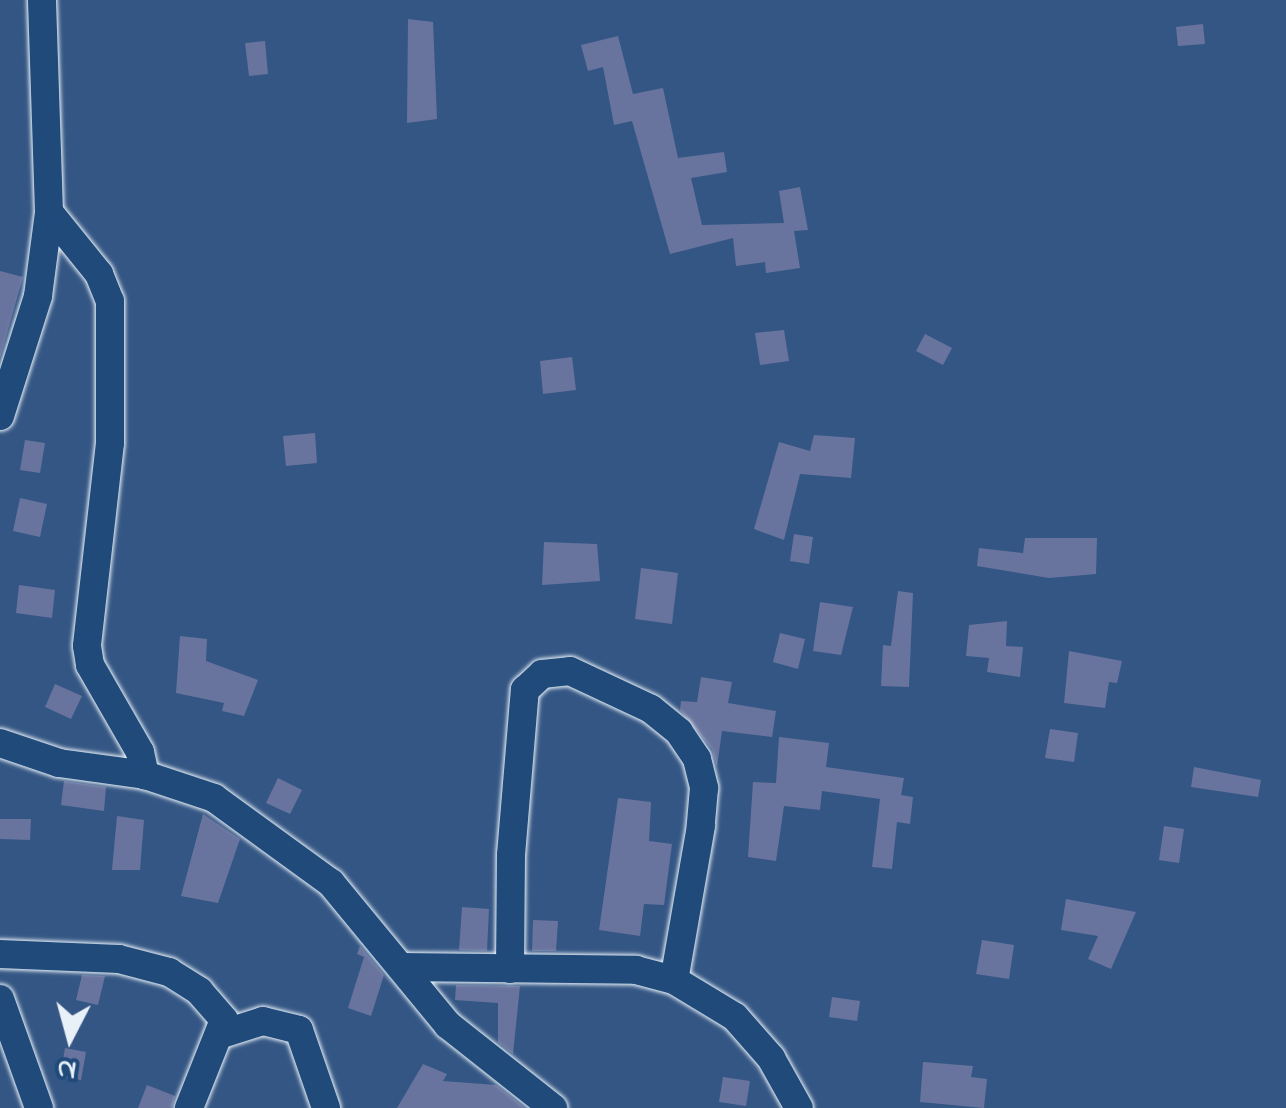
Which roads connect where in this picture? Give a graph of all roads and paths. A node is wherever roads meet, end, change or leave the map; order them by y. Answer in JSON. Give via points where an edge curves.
{"nodes":[{"id":1,"x":42,"y":0,"type":"edge"},
{"id":2,"x":49,"y":212,"type":"junction"},
{"id":3,"x":0,"y":416,"type":"edge"},
{"id":4,"x":0,"y":743,"type":"edge"},
{"id":5,"x":144,"y":774,"type":"junction"},
{"id":6,"x":0,"y":954,"type":"edge"},
{"id":7,"x":402,"y":967,"type":"junction"},
{"id":8,"x":510,"y":968,"type":"junction"},
{"id":9,"x":674,"y":980,"type":"junction"},
{"id":10,"x":0,"y":999,"type":"edge"},
{"id":11,"x":222,"y":1034,"type":"junction"},
{"id":12,"x":38,"y":1108,"type":"edge"},
{"id":13,"x":189,"y":1108,"type":"edge"},
{"id":14,"x":326,"y":1108,"type":"edge"},
{"id":15,"x":553,"y":1108,"type":"edge"},
{"id":16,"x":799,"y":1108,"type":"edge"}],
"edges":[{"from":1,"to":2,"type":"street"},
{"from":2,"to":3,"type":"street","via":[[38,296]]},
{"from":2,"to":5,"type":"street","via":[[99,274],[110,300],[110,443],[86,646],[90,665],[140,752]]},
{"from":4,"to":5,"type":"street","via":[[58,763]]},
{"from":5,"to":7,"type":"street","via":[[214,798],[331,883]]},
{"from":6,"to":11,"type":"street","via":[[80,954],[169,972],[218,1011]]},
{"from":7,"to":8,"type":"street"},
{"from":7,"to":15,"type":"street","via":[[448,1025]]},
{"from":8,"to":9,"type":"street","via":[[636,970]]},
{"from":8,"to":9,"type":"street","via":[[511,855],[526,690],[542,674],[570,671],[650,709],[679,732],[696,759],[704,788],[701,826]]},
{"from":9,"to":16,"type":"street","via":[[735,1017],[771,1058]]},
{"from":10,"to":12,"type":"street"},
{"from":11,"to":13,"type":"street"},
{"from":11,"to":14,"type":"street","via":[[263,1022],[299,1030]]}]}
